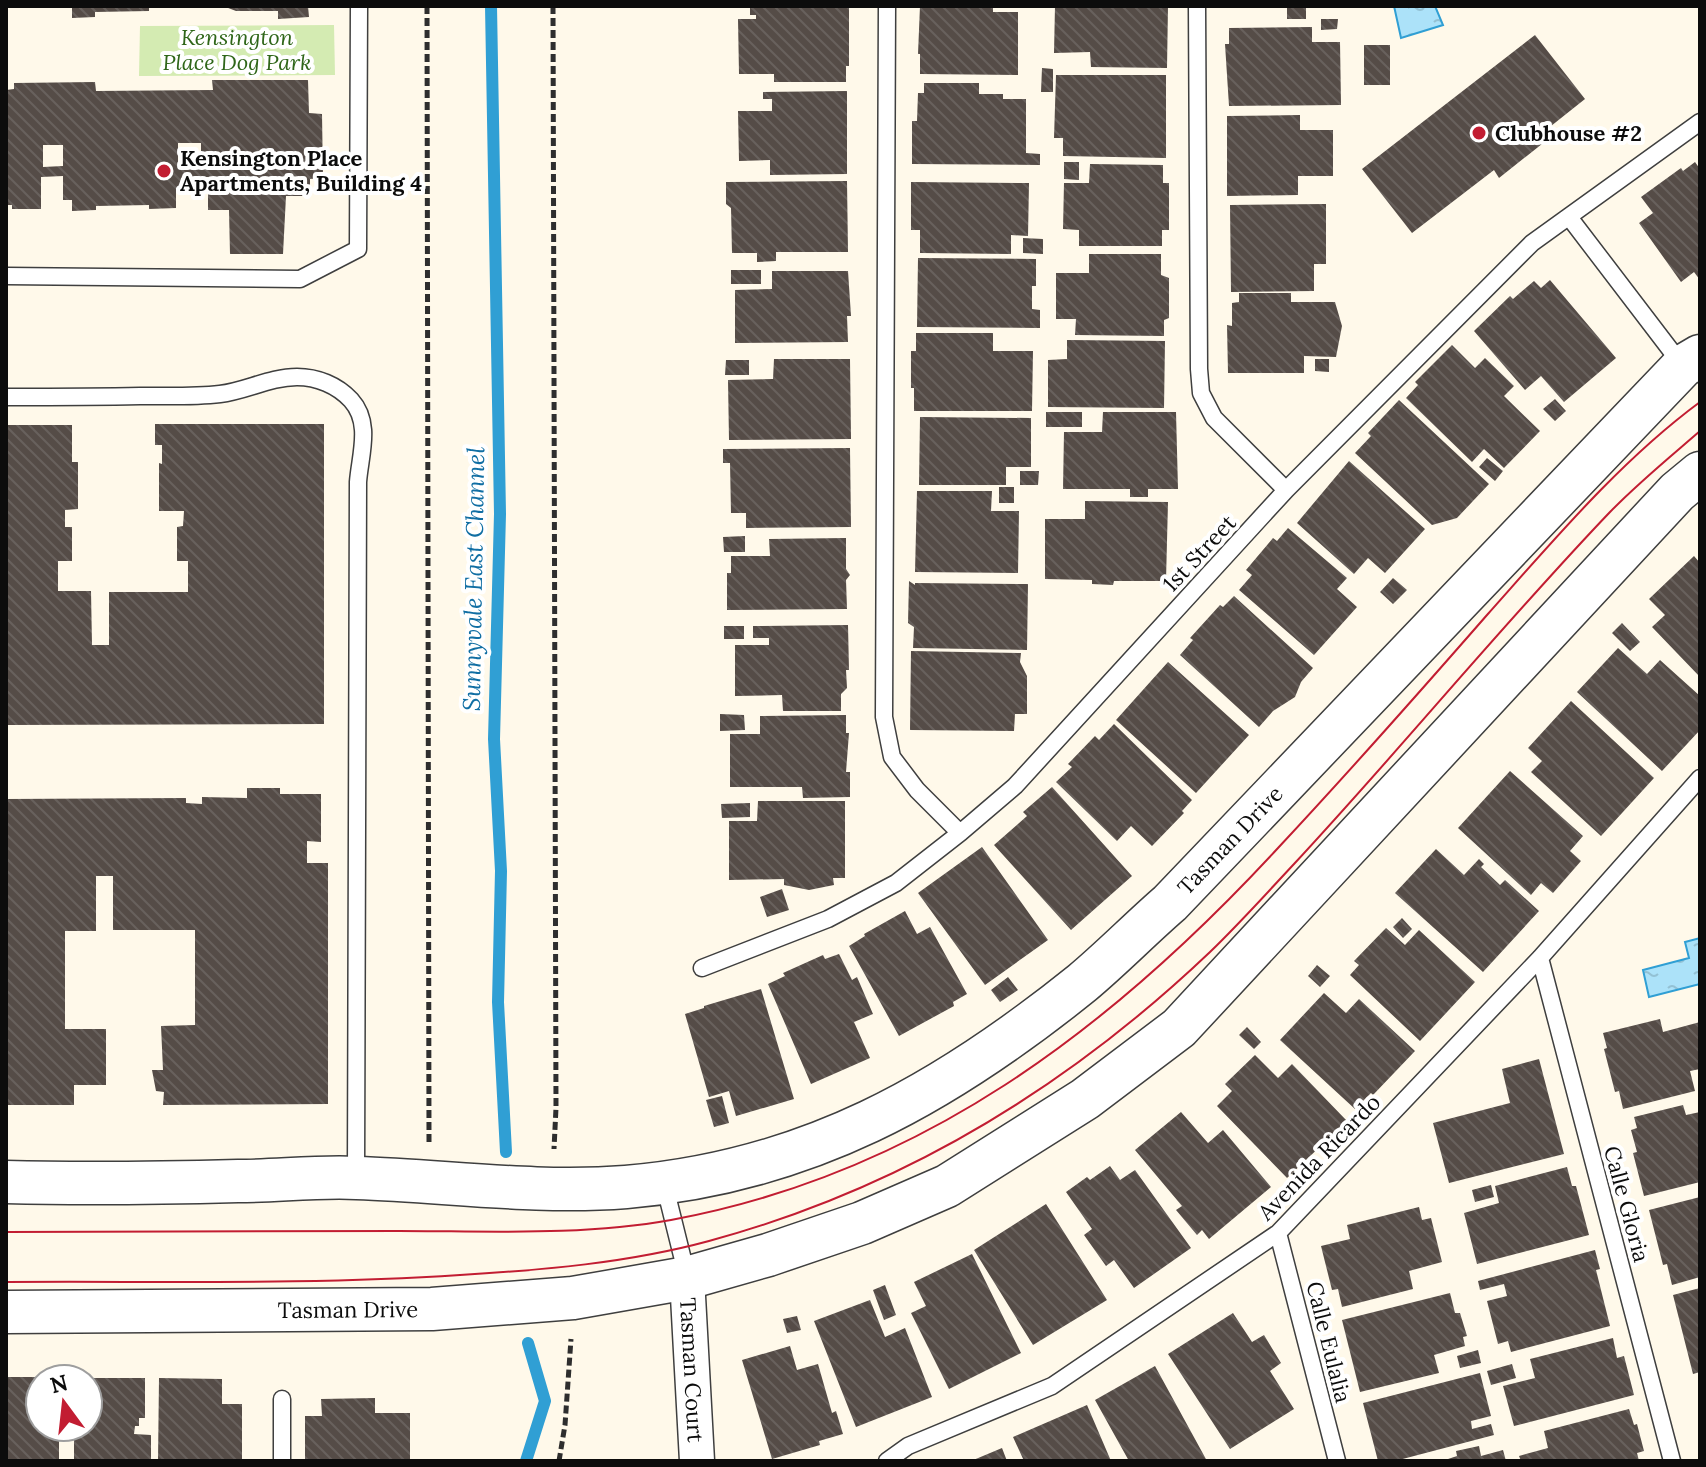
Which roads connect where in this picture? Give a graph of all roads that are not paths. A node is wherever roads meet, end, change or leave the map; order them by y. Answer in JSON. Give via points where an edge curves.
{"nodes":[{"id":1,"x":359,"y":6,"type":"edge"},
{"id":2,"x":887,"y":6,"type":"edge"},
{"id":3,"x":1197,"y":6,"type":"edge"},
{"id":4,"x":1700,"y":122,"type":"edge"},
{"id":5,"x":1569,"y":217,"type":"junction"},
{"id":6,"x":6,"y":276,"type":"edge"},
{"id":7,"x":1692,"y":361,"type":"edge"},
{"id":8,"x":6,"y":397,"type":"edge"},
{"id":9,"x":1700,"y":473,"type":"edge"},
{"id":10,"x":1286,"y":490,"type":"junction"},
{"id":11,"x":1700,"y":778,"type":"edge"},
{"id":12,"x":960,"y":833,"type":"junction"},
{"id":13,"x":1540,"y":958,"type":"junction"},
{"id":14,"x":702,"y":968,"type":"dead end"},
{"id":15,"x":356,"y":1178,"type":"junction"},
{"id":16,"x":6,"y":1182,"type":"edge"},
{"id":17,"x":664,"y":1183,"type":"junction"},
{"id":18,"x":1278,"y":1233,"type":"junction"},
{"id":19,"x":687,"y":1278,"type":"junction"},
{"id":20,"x":6,"y":1312,"type":"edge"},
{"id":21,"x":282,"y":1399,"type":"dead end"},
{"id":22,"x":282,"y":1461,"type":"edge"},
{"id":23,"x":697,"y":1461,"type":"edge"},
{"id":24,"x":887,"y":1461,"type":"edge"},
{"id":25,"x":1337,"y":1461,"type":"edge"},
{"id":26,"x":1672,"y":1461,"type":"edge"}],
"edges":[{"from":1,"to":6,"type":"lane","via":[[358,249],[300,279]]},
{"from":2,"to":12,"type":"lane","via":[[884,717],[892,757]]},
{"from":3,"to":10,"type":"lane","via":[[1201,393],[1214,418]]},
{"from":4,"to":5,"type":"lane","name":"1st Street"},
{"from":5,"to":7,"type":"lane"},
{"from":5,"to":10,"type":"lane","name":"1st Street","via":[[1532,243]]},
{"from":7,"to":17,"type":"street","name":"Tasman Drive","via":[[1170,903],[1083,982],[967,1068],[890,1113],[763,1163]]},
{"from":8,"to":15,"type":"lane","via":[[198,396],[297,377],[334,386],[360,414],[364,430],[358,482]]},
{"from":9,"to":19,"type":"street","name":"Tasman Drive","via":[[1179,1028],[1085,1099],[947,1186],[862,1223]]},
{"from":10,"to":12,"type":"lane","name":"1st Street","via":[[1015,786]]},
{"from":11,"to":13,"type":"lane","name":"Avenida Ricardo"},
{"from":12,"to":14,"type":"lane","name":"1st Street","via":[[896,883],[828,919]]},
{"from":13,"to":18,"type":"lane","name":"Avenida Ricardo"},
{"from":13,"to":26,"type":"lane","name":"Calle Gloria"},
{"from":15,"to":16,"type":"street","name":"Tasman Drive"},
{"from":15,"to":17,"type":"street","name":"Tasman Drive","via":[[552,1188]]},
{"from":17,"to":19,"type":"lane"},
{"from":18,"to":24,"type":"lane","name":"Avenida Ricardo","via":[[1052,1386],[908,1446]]},
{"from":18,"to":25,"type":"lane","name":"Calle Eulalia"},
{"from":19,"to":20,"type":"street","name":"Tasman Drive","via":[[573,1298],[432,1309]]},
{"from":19,"to":23,"type":"street","name":"Tasman Court"},
{"from":21,"to":22,"type":"lane"}]}
